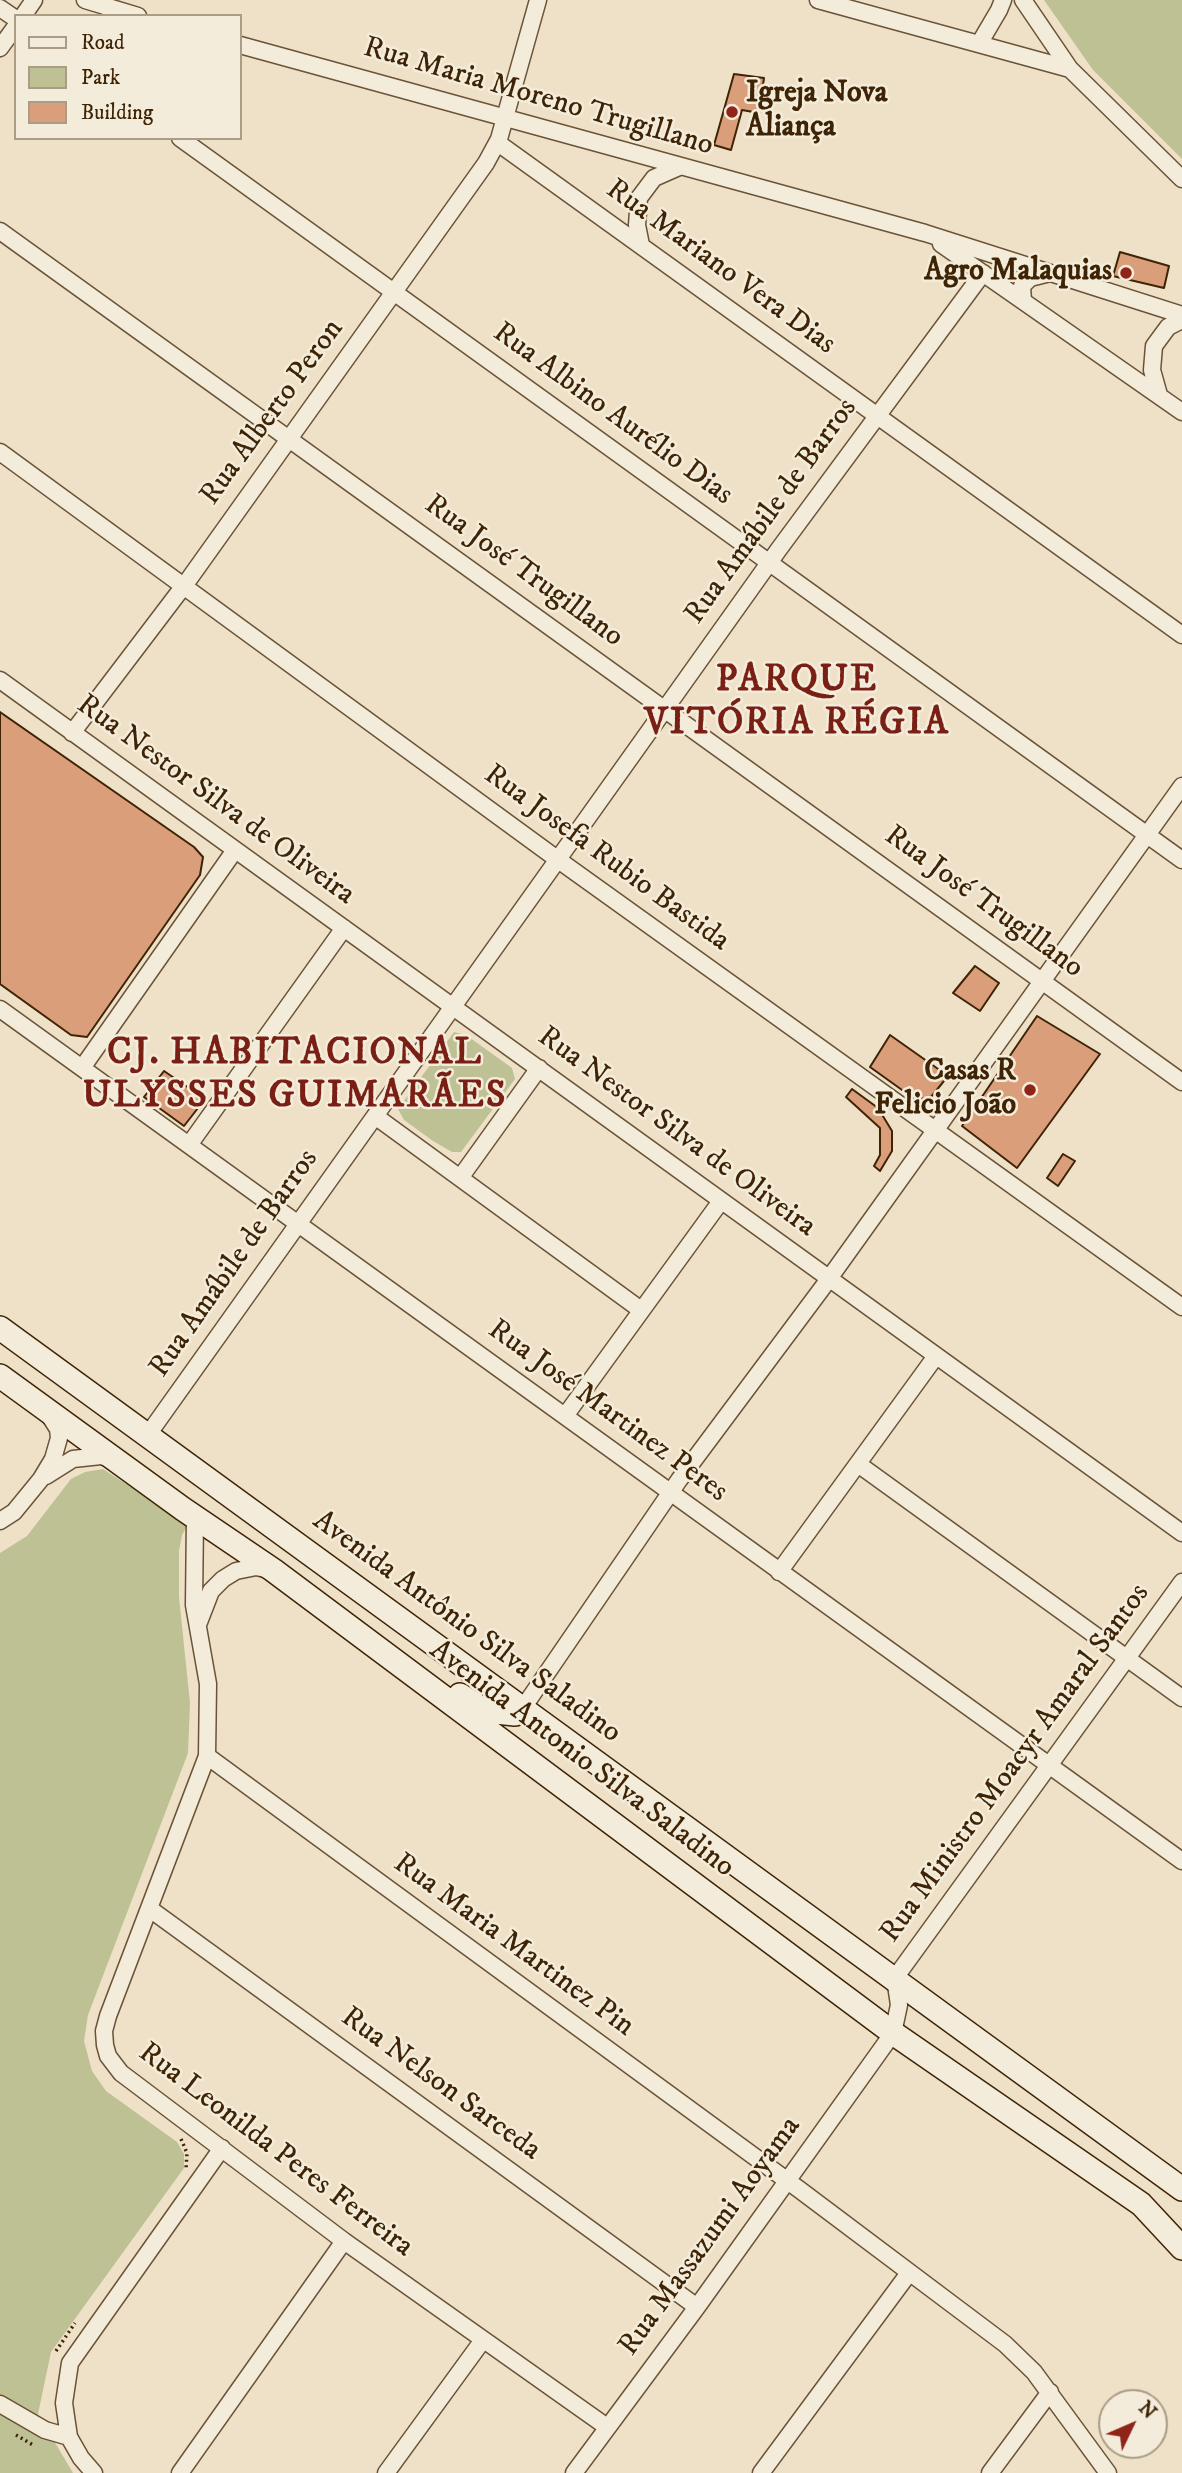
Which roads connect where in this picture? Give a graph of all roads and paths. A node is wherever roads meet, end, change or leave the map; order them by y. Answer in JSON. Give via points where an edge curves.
{"nodes":[{"id":1,"x":85,"y":0,"type":"edge"},
{"id":2,"x":538,"y":0,"type":"edge"},
{"id":3,"x":818,"y":0,"type":"edge"},
{"id":4,"x":1003,"y":0,"type":"edge"},
{"id":5,"x":1023,"y":0,"type":"edge"},
{"id":6,"x":131,"y":14,"type":"edge"},
{"id":7,"x":14,"y":29,"type":"edge"},
{"id":8,"x":979,"y":44,"type":"junction"},
{"id":9,"x":242,"y":46,"type":"edge"},
{"id":10,"x":0,"y":48,"type":"edge"},
{"id":11,"x":1070,"y":69,"type":"junction"},
{"id":12,"x":506,"y":117,"type":"junction"},
{"id":13,"x":183,"y":140,"type":"edge"},
{"id":14,"x":498,"y":143,"type":"junction"},
{"id":15,"x":679,"y":167,"type":"junction"},
{"id":16,"x":1182,"y":179,"type":"edge"},
{"id":17,"x":0,"y":231,"type":"edge"},
{"id":18,"x":925,"y":233,"type":"junction"},
{"id":19,"x":641,"y":245,"type":"junction"},
{"id":20,"x":983,"y":273,"type":"junction"},
{"id":21,"x":1049,"y":273,"type":"junction"},
{"id":22,"x":394,"y":293,"type":"junction"},
{"id":23,"x":1023,"y":300,"type":"junction"},
{"id":24,"x":1182,"y":318,"type":"edge"},
{"id":25,"x":1159,"y":394,"type":"junction"},
{"id":26,"x":1182,"y":412,"type":"edge"},
{"id":27,"x":876,"y":416,"type":"junction"},
{"id":28,"x":289,"y":437,"type":"junction"},
{"id":29,"x":0,"y":453,"type":"edge"},
{"id":30,"x":769,"y":564,"type":"junction"},
{"id":31,"x":183,"y":586,"type":"junction"},
{"id":32,"x":1182,"y":635,"type":"edge"},
{"id":33,"x":0,"y":680,"type":"edge"},
{"id":34,"x":665,"y":710,"type":"junction"},
{"id":35,"x":72,"y":733,"type":"junction"},
{"id":36,"x":1182,"y":786,"type":"edge"},
{"id":37,"x":1147,"y":834,"type":"junction"},
{"id":38,"x":235,"y":850,"type":"junction"},
{"id":39,"x":557,"y":859,"type":"junction"},
{"id":40,"x":1182,"y":860,"type":"edge"},
{"id":41,"x":344,"y":928,"type":"junction"},
{"id":42,"x":1042,"y":980,"type":"junction"},
{"id":43,"x":452,"y":1007,"type":"junction"},
{"id":44,"x":0,"y":1009,"type":"edge"},
{"id":45,"x":82,"y":1068,"type":"junction"},
{"id":46,"x":539,"y":1068,"type":"junction"},
{"id":47,"x":1182,"y":1082,"type":"edge"},
{"id":48,"x":375,"y":1116,"type":"junction"},
{"id":49,"x":935,"y":1131,"type":"junction"},
{"id":50,"x":189,"y":1145,"type":"junction"},
{"id":51,"x":460,"y":1178,"type":"junction"},
{"id":52,"x":721,"y":1201,"type":"junction"},
{"id":53,"x":297,"y":1223,"type":"junction"},
{"id":54,"x":829,"y":1278,"type":"junction"},
{"id":55,"x":1182,"y":1307,"type":"edge"},
{"id":56,"x":641,"y":1310,"type":"junction"},
{"id":57,"x":0,"y":1328,"type":"edge"},
{"id":58,"x":936,"y":1356,"type":"junction"},
{"id":59,"x":0,"y":1376,"type":"edge"},
{"id":60,"x":46,"y":1409,"type":"junction"},
{"id":61,"x":565,"y":1416,"type":"junction"},
{"id":62,"x":147,"y":1436,"type":"junction"},
{"id":63,"x":115,"y":1460,"type":"junction"},
{"id":64,"x":858,"y":1464,"type":"junction"},
{"id":65,"x":41,"y":1479,"type":"junction"},
{"id":66,"x":671,"y":1493,"type":"junction"},
{"id":67,"x":195,"y":1517,"type":"junction"},
{"id":68,"x":0,"y":1521,"type":"edge"},
{"id":69,"x":1182,"y":1533,"type":"edge"},
{"id":70,"x":273,"y":1570,"type":"junction"},
{"id":71,"x":779,"y":1572,"type":"junction"},
{"id":72,"x":1182,"y":1582,"type":"edge"},
{"id":73,"x":344,"y":1623,"type":"junction"},
{"id":74,"x":198,"y":1625,"type":"junction"},
{"id":75,"x":1128,"y":1659,"type":"junction"},
{"id":76,"x":1182,"y":1698,"type":"edge"},
{"id":77,"x":523,"y":1709,"type":"junction"},
{"id":78,"x":207,"y":1756,"type":"junction"},
{"id":79,"x":1048,"y":1765,"type":"junction"},
{"id":80,"x":1182,"y":1861,"type":"edge"},
{"id":81,"x":150,"y":1909,"type":"junction"},
{"id":82,"x":895,"y":1978,"type":"junction"},
{"id":83,"x":893,"y":2033,"type":"junction"},
{"id":84,"x":180,"y":2137,"type":"dead end"},
{"id":85,"x":222,"y":2148,"type":"junction"},
{"id":86,"x":186,"y":2171,"type":"dead end"},
{"id":87,"x":786,"y":2180,"type":"junction"},
{"id":88,"x":1182,"y":2189,"type":"edge"},
{"id":89,"x":344,"y":2241,"type":"junction"},
{"id":90,"x":1182,"y":2248,"type":"edge"},
{"id":91,"x":909,"y":2273,"type":"junction"},
{"id":92,"x":697,"y":2306,"type":"junction"},
{"id":93,"x":80,"y":2316,"type":"dead end"},
{"id":94,"x":483,"y":2340,"type":"junction"},
{"id":95,"x":54,"y":2361,"type":"dead end"},
{"id":96,"x":1050,"y":2392,"type":"junction"},
{"id":97,"x":0,"y":2404,"type":"edge"},
{"id":98,"x":607,"y":2427,"type":"junction"},
{"id":99,"x":9,"y":2430,"type":"dead end"},
{"id":100,"x":45,"y":2430,"type":"junction"},
{"id":101,"x":69,"y":2437,"type":"junction"},
{"id":102,"x":94,"y":2473,"type":"edge"},
{"id":103,"x":180,"y":2473,"type":"edge"},
{"id":104,"x":386,"y":2473,"type":"edge"},
{"id":105,"x":574,"y":2473,"type":"edge"},
{"id":106,"x":761,"y":2473,"type":"edge"},
{"id":107,"x":990,"y":2473,"type":"edge"},
{"id":108,"x":1108,"y":2473,"type":"edge"}],
"edges":[{"from":1,"to":6,"type":"street"},
{"from":2,"to":12,"type":"street","name":"Rua Alberto Peron"},
{"from":3,"to":8,"type":"street"},
{"from":4,"to":8,"type":"street"},
{"from":5,"to":11,"type":"street"},
{"from":7,"to":10,"type":"street"},
{"from":8,"to":11,"type":"street"},
{"from":9,"to":12,"type":"street","name":"Rua Maria Moreno Trugillano"},
{"from":11,"to":16,"type":"street"},
{"from":12,"to":14,"type":"street","name":"Rua Alberto Peron"},
{"from":12,"to":15,"type":"street","name":"Rua Maria Moreno Trugillano"},
{"from":13,"to":22,"type":"street","name":"Rua Albino Aurélio Dias"},
{"from":14,"to":19,"type":"street","name":"Rua Mariano Vera Dias"},
{"from":14,"to":22,"type":"street","name":"Rua Alberto Peron"},
{"from":15,"to":18,"type":"street","name":"Rua Maria Moreno Trugillano"},
{"from":15,"to":19,"type":"street","via":[[654,178],[639,198]]},
{"from":17,"to":28,"type":"street","name":"Rua José Trugillano"},
{"from":18,"to":20,"type":"street"},
{"from":18,"to":21,"type":"street","name":"Rua Maria Moreno Trugillano"},
{"from":19,"to":27,"type":"street","name":"Rua Mariano Vera Dias"},
{"from":20,"to":23,"type":"street"},
{"from":20,"to":27,"type":"street","name":"Rua Amábile de Barros"},
{"from":21,"to":23,"type":"street","via":[[1030,278],[1022,286]]},
{"from":21,"to":24,"type":"street","name":"Rua Maria Moreno Trugillano"},
{"from":22,"to":28,"type":"street","name":"Rua Alberto Peron"},
{"from":22,"to":30,"type":"street","name":"Rua Albino Aurélio Dias"},
{"from":23,"to":25,"type":"street"},
{"from":24,"to":25,"type":"street","via":[[1168,327],[1154,346]]},
{"from":25,"to":26,"type":"street"},
{"from":27,"to":30,"type":"street","name":"Rua Amábile de Barros"},
{"from":27,"to":32,"type":"street","name":"Rua Mariano Vera Dias"},
{"from":28,"to":31,"type":"street","name":"Rua Alberto Peron"},
{"from":28,"to":34,"type":"street","name":"Rua José Trugillano"},
{"from":29,"to":31,"type":"street","name":"Rua Josefa Rubio Bastida"},
{"from":30,"to":34,"type":"street","name":"Rua Amábile de Barros"},
{"from":30,"to":37,"type":"street","name":"Rua Albino Aurélio Dias"},
{"from":31,"to":35,"type":"street","name":"Rua Alberto Peron"},
{"from":31,"to":39,"type":"street","name":"Rua Josefa Rubio Bastida"},
{"from":33,"to":35,"type":"street","name":"Rua Nestor Silva de Oliveira"},
{"from":34,"to":39,"type":"street","name":"Rua Amábile de Barros"},
{"from":34,"to":42,"type":"street","name":"Rua José Trugillano"},
{"from":35,"to":38,"type":"street","name":"Rua Nestor Silva de Oliveira"},
{"from":36,"to":37,"type":"street"},
{"from":37,"to":40,"type":"street","name":"Rua Albino Aurélio Dias"},
{"from":37,"to":42,"type":"street"},
{"from":38,"to":41,"type":"street","name":"Rua Nestor Silva de Oliveira"},
{"from":38,"to":45,"type":"street"},
{"from":39,"to":43,"type":"street","name":"Rua Amábile de Barros"},
{"from":39,"to":49,"type":"street","name":"Rua Josefa Rubio Bastida"},
{"from":41,"to":43,"type":"street","name":"Rua Nestor Silva de Oliveira"},
{"from":41,"to":50,"type":"street"},
{"from":42,"to":47,"type":"street","name":"Rua José Trugillano"},
{"from":42,"to":49,"type":"street"},
{"from":43,"to":46,"type":"street","name":"Rua Nestor Silva de Oliveira"},
{"from":43,"to":48,"type":"street","name":"Rua Amábile de Barros"},
{"from":44,"to":45,"type":"street","name":"Rua José Martinez Peres"},
{"from":45,"to":50,"type":"street","name":"Rua José Martinez Peres"},
{"from":46,"to":51,"type":"street"},
{"from":46,"to":52,"type":"street","name":"Rua Nestor Silva de Oliveira"},
{"from":48,"to":51,"type":"street"},
{"from":48,"to":53,"type":"street","name":"Rua Amábile de Barros"},
{"from":49,"to":54,"type":"street"},
{"from":49,"to":55,"type":"street","name":"Rua Josefa Rubio Bastida"},
{"from":50,"to":53,"type":"street","name":"Rua José Martinez Peres"},
{"from":51,"to":56,"type":"street"},
{"from":52,"to":54,"type":"street","name":"Rua Nestor Silva de Oliveira"},
{"from":52,"to":56,"type":"street"},
{"from":53,"to":61,"type":"street","name":"Rua José Martinez Peres"},
{"from":53,"to":62,"type":"street","name":"Rua Amábile de Barros"},
{"from":54,"to":58,"type":"street","name":"Rua Nestor Silva de Oliveira"},
{"from":54,"to":66,"type":"street"},
{"from":56,"to":61,"type":"street"},
{"from":57,"to":62,"type":"main road","name":"Avenida Antônio Silva Saladino"},
{"from":58,"to":64,"type":"street"},
{"from":58,"to":69,"type":"street","name":"Rua Nestor Silva de Oliveira"},
{"from":59,"to":60,"type":"main road"},
{"from":60,"to":63,"type":"main road"},
{"from":60,"to":65,"type":"street","via":[[59,1438]]},
{"from":61,"to":66,"type":"street","name":"Rua José Martinez Peres"},
{"from":62,"to":77,"type":"main road","name":"Avenida Antônio Silva Saladino"},
{"from":63,"to":65,"type":"street","via":[[101,1456],[74,1460]]},
{"from":63,"to":67,"type":"main road"},
{"from":64,"to":71,"type":"street"},
{"from":64,"to":75,"type":"street"},
{"from":65,"to":68,"type":"street","via":[[14,1512]]},
{"from":66,"to":71,"type":"street","name":"Rua José Martinez Peres"},
{"from":66,"to":77,"type":"street"},
{"from":67,"to":70,"type":"main road","name":"Avenida Antonio Silva Saladino"},
{"from":67,"to":74,"type":"street","name":"Rua Leonilda Peres Ferreira","via":[[192,1569]]},
{"from":70,"to":73,"type":"main road","name":"Avenida Antonio Silva Saladino"},
{"from":70,"to":74,"type":"street","via":[[256,1567],[223,1579],[211,1591]]},
{"from":71,"to":79,"type":"street","name":"Rua José Martinez Peres"},
{"from":72,"to":75,"type":"street","name":"Rua Ministro Moacyr Amaral Santos"},
{"from":73,"to":77,"type":"main road","via":[[484,1710],[515,1714]]},
{"from":73,"to":83,"type":"main road","name":"Avenida Antonio Silva Saladino"},
{"from":74,"to":78,"type":"street","name":"Rua Leonilda Peres Ferreira","via":[[208,1684]]},
{"from":75,"to":76,"type":"street"},
{"from":75,"to":79,"type":"street","name":"Rua Ministro Moacyr Amaral Santos"},
{"from":77,"to":82,"type":"main road","name":"Avenida Antônio Silva Saladino"},
{"from":78,"to":81,"type":"street","name":"Rua Leonilda Peres Ferreira"},
{"from":78,"to":87,"type":"street","name":"Rua Maria Martinez Pin"},
{"from":79,"to":80,"type":"street","name":"Rua José Martinez Peres"},
{"from":79,"to":82,"type":"street","name":"Rua Ministro Moacyr Amaral Santos"},
{"from":81,"to":85,"type":"street","name":"Rua Leonilda Peres Ferreira","via":[[104,2031],[108,2056],[121,2073]]},
{"from":81,"to":92,"type":"street","name":"Rua Nelson Sarceda"},
{"from":82,"to":83,"type":"street","via":[[899,2005]]},
{"from":82,"to":88,"type":"main road"},
{"from":83,"to":87,"type":"street","name":"Rua Massazumi Aoyama"},
{"from":83,"to":90,"type":"main road","name":"Avenida Antonio Silva Saladino","via":[[1141,2204]]},
{"from":84,"to":86,"type":"path","via":[[187,2153]]},
{"from":85,"to":89,"type":"street","name":"Rua Leonilda Peres Ferreira"},
{"from":85,"to":101,"type":"street","via":[[70,2364],[64,2403]]},
{"from":87,"to":91,"type":"street","name":"Rua Maria Martinez Pin"},
{"from":87,"to":92,"type":"street","name":"Rua Massazumi Aoyama"},
{"from":89,"to":94,"type":"street","name":"Rua Leonilda Peres Ferreira"},
{"from":89,"to":103,"type":"street"},
{"from":91,"to":96,"type":"street","name":"Rua Maria Martinez Pin","via":[[1005,2344]]},
{"from":91,"to":106,"type":"street"},
{"from":92,"to":98,"type":"street","name":"Rua Massazumi Aoyama"},
{"from":93,"to":95,"type":"path","via":[[57,2348]]},
{"from":94,"to":98,"type":"street","name":"Rua Leonilda Peres Ferreira"},
{"from":94,"to":104,"type":"street"},
{"from":96,"to":107,"type":"street"},
{"from":96,"to":108,"type":"street","name":"Rua Maria Martinez Pin"},
{"from":97,"to":100,"type":"street"},
{"from":98,"to":105,"type":"street","name":"Rua Massazumi Aoyama"},
{"from":99,"to":100,"type":"path","via":[[28,2444],[46,2448]]},
{"from":100,"to":101,"type":"street"},
{"from":101,"to":102,"type":"street"}]}
